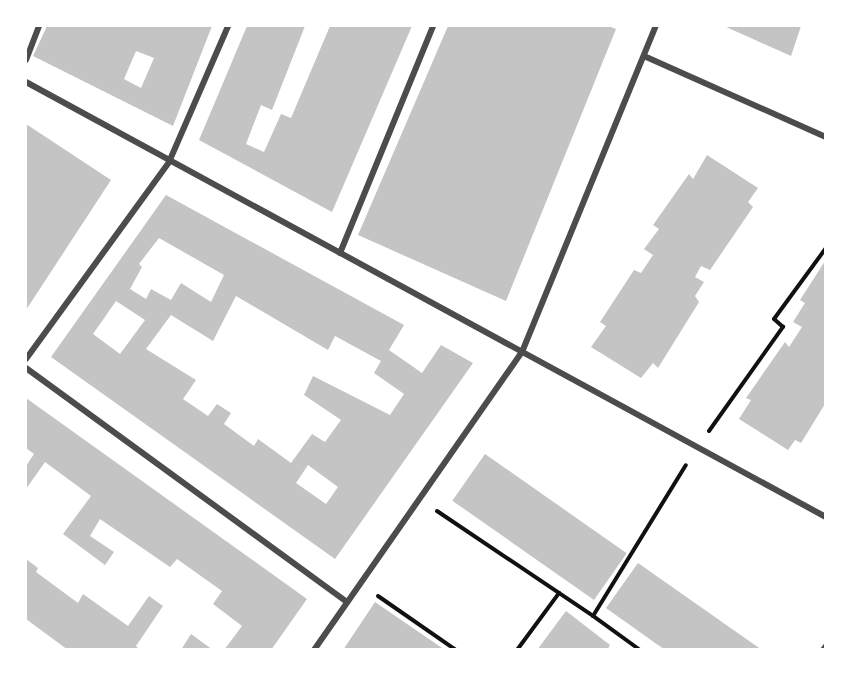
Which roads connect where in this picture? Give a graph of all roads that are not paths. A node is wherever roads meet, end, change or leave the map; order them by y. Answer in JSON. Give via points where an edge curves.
{"nodes":[{"id":1,"x":39,"y":26,"type":"edge"},
{"id":2,"x":228,"y":26,"type":"edge"},
{"id":3,"x":433,"y":26,"type":"edge"},
{"id":4,"x":656,"y":26,"type":"edge"},
{"id":5,"x":644,"y":56,"type":"junction"},
{"id":6,"x":26,"y":60,"type":"edge"},
{"id":7,"x":26,"y":82,"type":"edge"},
{"id":8,"x":825,"y":137,"type":"edge"},
{"id":9,"x":169,"y":162,"type":"junction"},
{"id":10,"x":340,"y":253,"type":"junction"},
{"id":11,"x":522,"y":352,"type":"junction"},
{"id":12,"x":26,"y":359,"type":"edge"},
{"id":13,"x":26,"y":368,"type":"edge"},
{"id":14,"x":825,"y":517,"type":"edge"},
{"id":15,"x":347,"y":602,"type":"junction"},
{"id":16,"x":314,"y":650,"type":"edge"}],
"edges":[{"from":1,"to":6,"type":"street"},
{"from":2,"to":9,"type":"street"},
{"from":3,"to":10,"type":"street"},
{"from":4,"to":5,"type":"street"},
{"from":5,"to":8,"type":"street"},
{"from":5,"to":11,"type":"street"},
{"from":7,"to":9,"type":"street"},
{"from":9,"to":10,"type":"street"},
{"from":9,"to":12,"type":"street"},
{"from":10,"to":11,"type":"street"},
{"from":11,"to":14,"type":"street"},
{"from":11,"to":15,"type":"street"},
{"from":13,"to":15,"type":"street"},
{"from":15,"to":16,"type":"street"}]}
